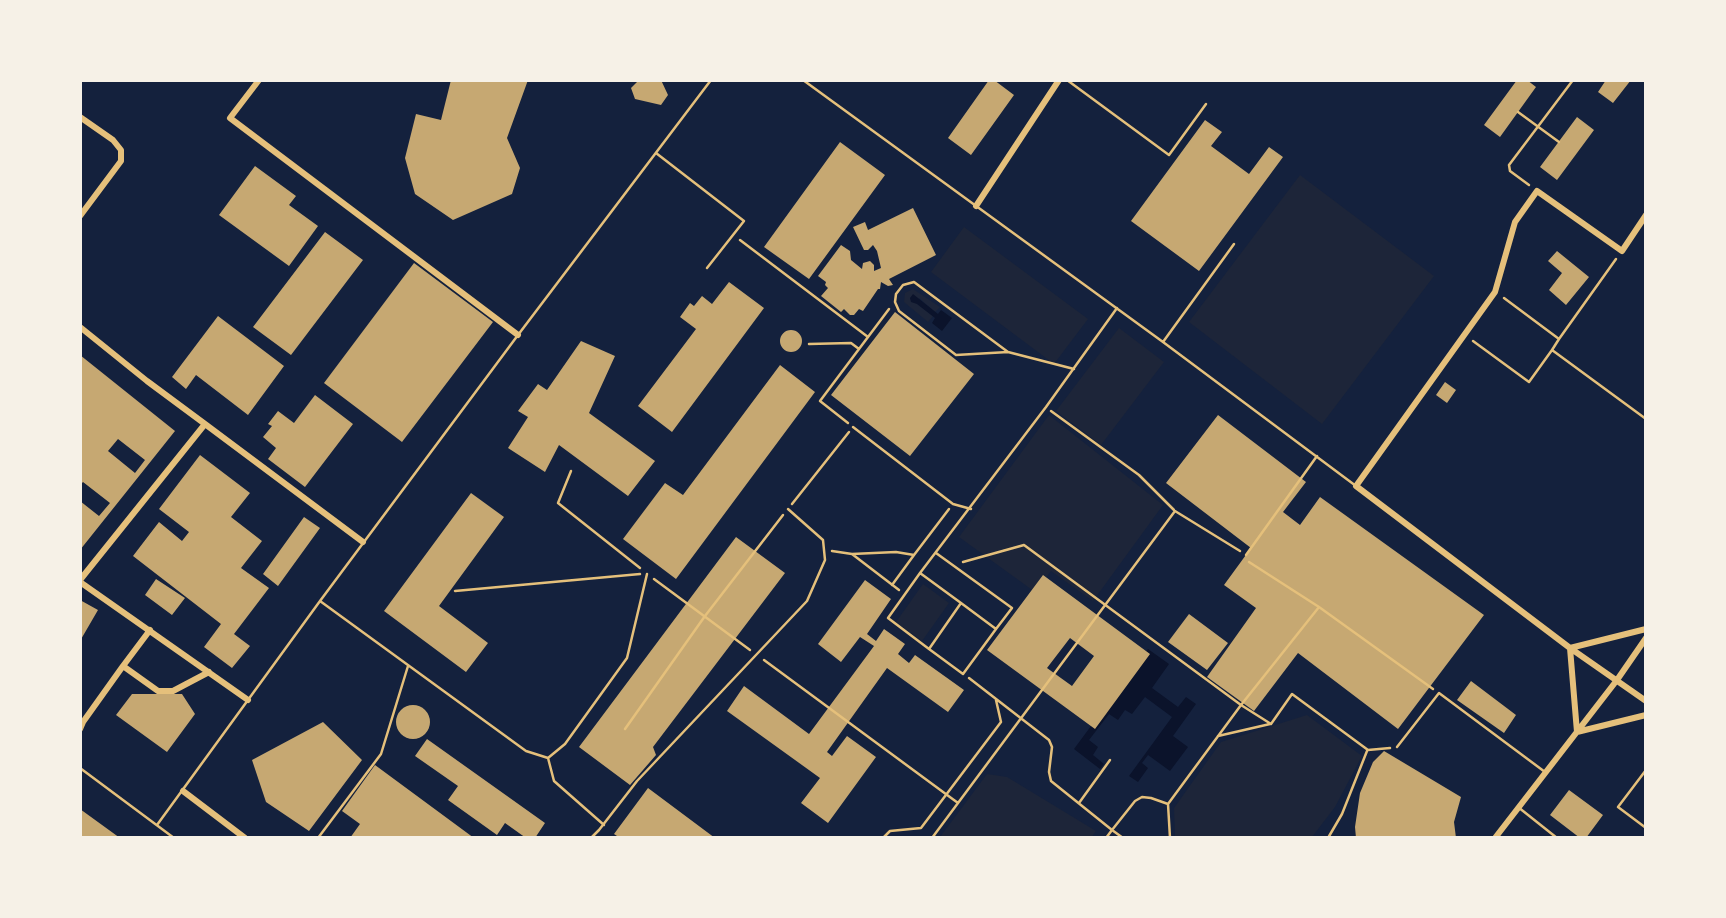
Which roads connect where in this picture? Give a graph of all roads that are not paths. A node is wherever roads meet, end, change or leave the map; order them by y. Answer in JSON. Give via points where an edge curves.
{"nodes":[{"id":1,"x":260,"y":80,"type":"edge"},
{"id":2,"x":711,"y":80,"type":"edge"},
{"id":3,"x":803,"y":80,"type":"edge"},
{"id":4,"x":1059,"y":80,"type":"edge"},
{"id":5,"x":1067,"y":80,"type":"edge"},
{"id":6,"x":1206,"y":104,"type":"dead end"},
{"id":7,"x":80,"y":117,"type":"edge"},
{"id":8,"x":656,"y":153,"type":"junction"},
{"id":9,"x":976,"y":206,"type":"junction"},
{"id":10,"x":1646,"y":215,"type":"edge"},
{"id":11,"x":80,"y":216,"type":"edge"},
{"id":12,"x":1234,"y":244,"type":"dead end"},
{"id":13,"x":707,"y":268,"type":"dead end"},
{"id":14,"x":1117,"y":308,"type":"junction"},
{"id":15,"x":80,"y":327,"type":"edge"},
{"id":16,"x":518,"y":335,"type":"junction"},
{"id":17,"x":1163,"y":342,"type":"junction"},
{"id":18,"x":1008,"y":352,"type":"junction"},
{"id":19,"x":1074,"y":369,"type":"junction"},
{"id":20,"x":205,"y":424,"type":"junction"},
{"id":21,"x":853,"y":427,"type":"road end"},
{"id":22,"x":1317,"y":456,"type":"junction"},
{"id":23,"x":1356,"y":485,"type":"junction"},
{"id":24,"x":788,"y":509,"type":"road end"},
{"id":25,"x":971,"y":509,"type":"junction"},
{"id":26,"x":363,"y":542,"type":"junction"},
{"id":27,"x":936,"y":553,"type":"junction"},
{"id":28,"x":1246,"y":555,"type":"road end"},
{"id":29,"x":920,"y":573,"type":"junction"},
{"id":30,"x":647,"y":574,"type":"road end"},
{"id":31,"x":80,"y":581,"type":"edge"},
{"id":32,"x":320,"y":601,"type":"junction"},
{"id":33,"x":961,"y":603,"type":"junction"},
{"id":34,"x":996,"y":629,"type":"junction"},
{"id":35,"x":1646,"y":629,"type":"edge"},
{"id":36,"x":150,"y":630,"type":"junction"},
{"id":37,"x":1646,"y":638,"type":"edge"},
{"id":38,"x":1570,"y":648,"type":"junction"},
{"id":39,"x":929,"y":649,"type":"junction"},
{"id":40,"x":408,"y":665,"type":"junction"},
{"id":41,"x":122,"y":666,"type":"junction"},
{"id":42,"x":209,"y":672,"type":"junction"},
{"id":43,"x":1617,"y":680,"type":"junction"},
{"id":44,"x":248,"y":700,"type":"junction"},
{"id":45,"x":1646,"y":701,"type":"edge"},
{"id":46,"x":1646,"y":715,"type":"edge"},
{"id":47,"x":80,"y":729,"type":"edge"},
{"id":48,"x":1577,"y":732,"type":"junction"},
{"id":49,"x":1397,"y":747,"type":"road end"},
{"id":50,"x":548,"y":758,"type":"junction"},
{"id":51,"x":80,"y":768,"type":"edge"},
{"id":52,"x":1646,"y":770,"type":"edge"},
{"id":53,"x":1545,"y":772,"type":"junction"},
{"id":54,"x":183,"y":791,"type":"junction"},
{"id":55,"x":1518,"y":807,"type":"junction"},
{"id":56,"x":157,"y":825,"type":"junction"},
{"id":57,"x":604,"y":825,"type":"junction"},
{"id":58,"x":1646,"y":828,"type":"edge"},
{"id":59,"x":592,"y":836,"type":"edge"},
{"id":60,"x":174,"y":838,"type":"edge"},
{"id":61,"x":245,"y":838,"type":"edge"},
{"id":62,"x":318,"y":838,"type":"edge"},
{"id":63,"x":599,"y":838,"type":"edge"},
{"id":64,"x":1495,"y":838,"type":"edge"},
{"id":65,"x":1557,"y":838,"type":"edge"}],
"edges":[{"from":1,"to":16,"type":"street","via":[[230,118]]},
{"from":2,"to":8,"type":"lane"},
{"from":3,"to":9,"type":"lane"},
{"from":4,"to":9,"type":"street"},
{"from":5,"to":6,"type":"lane","via":[[1169,155]]},
{"from":7,"to":11,"type":"street","via":[[113,140],[121,150],[121,161]]},
{"from":8,"to":13,"type":"lane","via":[[744,221]]},
{"from":8,"to":16,"type":"lane"},
{"from":9,"to":14,"type":"lane"},
{"from":10,"to":23,"type":"street","via":[[1622,251],[1537,191],[1515,222],[1495,292]]},
{"from":12,"to":17,"type":"lane"},
{"from":14,"to":17,"type":"lane"},
{"from":14,"to":19,"type":"lane"},
{"from":15,"to":20,"type":"street"},
{"from":16,"to":26,"type":"lane"},
{"from":17,"to":22,"type":"lane"},
{"from":18,"to":18,"type":"lane","via":[[914,282],[903,285],[896,294],[899,311],[956,355]]},
{"from":18,"to":19,"type":"lane"},
{"from":19,"to":25,"type":"lane"},
{"from":20,"to":26,"type":"street"},
{"from":20,"to":31,"type":"street"},
{"from":21,"to":25,"type":"lane","via":[[953,504]]},
{"from":22,"to":23,"type":"lane"},
{"from":22,"to":28,"type":"lane"},
{"from":23,"to":38,"type":"street"},
{"from":24,"to":57,"type":"lane","via":[[824,540],[825,560],[807,601],[638,781]]},
{"from":25,"to":27,"type":"lane"},
{"from":26,"to":32,"type":"lane"},
{"from":27,"to":29,"type":"lane"},
{"from":27,"to":34,"type":"lane","via":[[1012,608]]},
{"from":29,"to":33,"type":"lane"},
{"from":29,"to":39,"type":"lane","via":[[888,618]]},
{"from":30,"to":50,"type":"lane","via":[[627,659],[565,744]]},
{"from":31,"to":36,"type":"street"},
{"from":32,"to":40,"type":"lane"},
{"from":32,"to":44,"type":"lane"},
{"from":33,"to":34,"type":"lane"},
{"from":33,"to":39,"type":"lane"},
{"from":34,"to":39,"type":"lane","via":[[963,674]]},
{"from":35,"to":38,"type":"street"},
{"from":36,"to":41,"type":"street"},
{"from":36,"to":42,"type":"street"},
{"from":37,"to":43,"type":"street"},
{"from":38,"to":43,"type":"street"},
{"from":38,"to":48,"type":"street"},
{"from":40,"to":50,"type":"lane","via":[[526,751]]},
{"from":40,"to":62,"type":"lane","via":[[381,754]]},
{"from":41,"to":42,"type":"street","via":[[158,691],[173,691]]},
{"from":41,"to":47,"type":"street"},
{"from":42,"to":44,"type":"street"},
{"from":43,"to":45,"type":"street"},
{"from":43,"to":48,"type":"street"},
{"from":44,"to":54,"type":"lane"},
{"from":46,"to":48,"type":"street"},
{"from":48,"to":53,"type":"street"},
{"from":49,"to":53,"type":"lane","via":[[1439,693]]},
{"from":50,"to":57,"type":"lane","via":[[554,781]]},
{"from":51,"to":56,"type":"lane"},
{"from":52,"to":58,"type":"lane","via":[[1618,807]]},
{"from":53,"to":55,"type":"street"},
{"from":54,"to":56,"type":"lane"},
{"from":54,"to":61,"type":"street"},
{"from":55,"to":64,"type":"street"},
{"from":55,"to":65,"type":"lane"},
{"from":56,"to":60,"type":"lane"},
{"from":57,"to":59,"type":"lane"},
{"from":59,"to":63,"type":"lane"}]}
